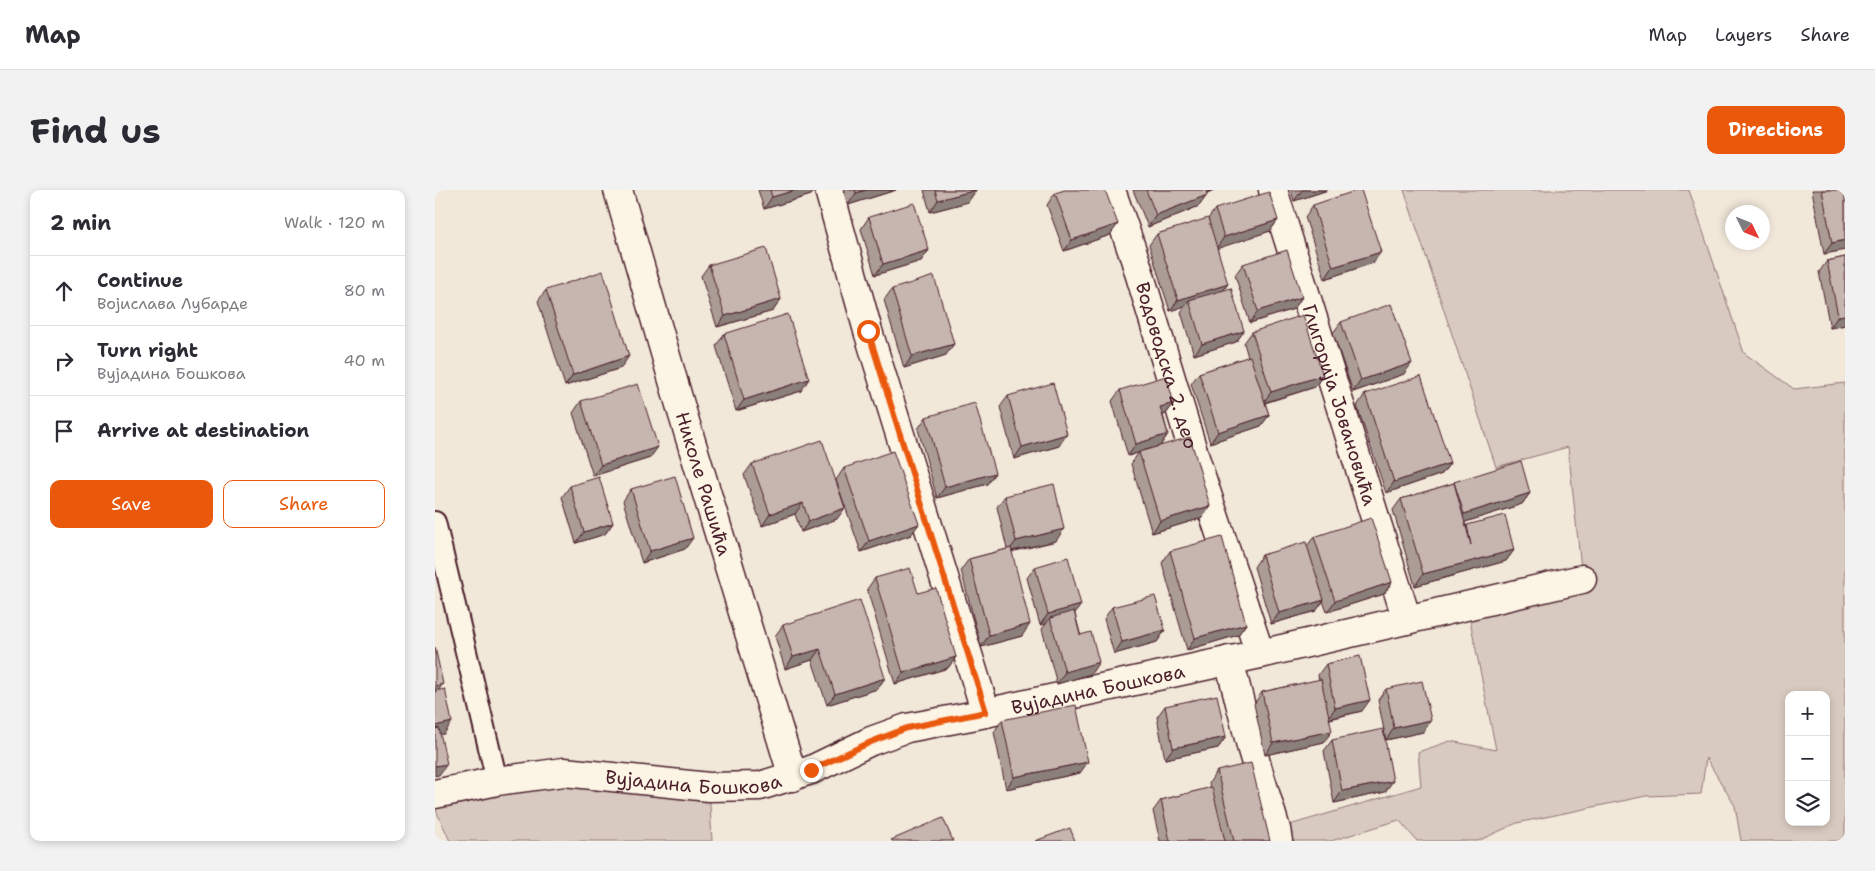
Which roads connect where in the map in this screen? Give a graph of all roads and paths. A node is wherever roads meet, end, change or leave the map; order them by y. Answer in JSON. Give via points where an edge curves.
{"nodes":[{"id":1,"x":618,"y":190,"type":"edge"},
{"id":2,"x":829,"y":190,"type":"edge"},
{"id":3,"x":1111,"y":190,"type":"edge"},
{"id":4,"x":1273,"y":190,"type":"edge"},
{"id":5,"x":435,"y":522,"type":"edge"},
{"id":6,"x":1582,"y":578,"type":"dead end"},
{"id":7,"x":1407,"y":620,"type":"junction"},
{"id":8,"x":1260,"y":654,"type":"junction"},
{"id":9,"x":1229,"y":660,"type":"junction"},
{"id":10,"x":986,"y":712,"type":"junction"},
{"id":11,"x":793,"y":777,"type":"junction"},
{"id":12,"x":497,"y":780,"type":"junction"},
{"id":13,"x":435,"y":794,"type":"edge"},
{"id":14,"x":1278,"y":841,"type":"edge"}],
"edges":[{"from":1,"to":11,"type":"street","name":"Николе Рашића"},
{"from":2,"to":10,"type":"street","via":[[868,331]]},
{"from":3,"to":8,"type":"street","name":"Водоводска 2. део"},
{"from":4,"to":7,"type":"street","name":"Глигорија Јовановића"},
{"from":5,"to":12,"type":"lane"},
{"from":6,"to":7,"type":"street","name":"Вујадина Бошкова"},
{"from":7,"to":8,"type":"street","name":"Вујадина Бошкова"},
{"from":8,"to":9,"type":"street","name":"Вујадина Бошкова"},
{"from":9,"to":10,"type":"street","name":"Вујадина Бошкова"},
{"from":9,"to":14,"type":"street"},
{"from":10,"to":11,"type":"street","name":"Вујадина Бошкова","via":[[907,728]]},
{"from":11,"to":12,"type":"street","name":"Вујадина Бошкова","via":[[760,786],[735,787],[564,772]]},
{"from":12,"to":13,"type":"street","name":"Вујадина Бошкова"}]}
